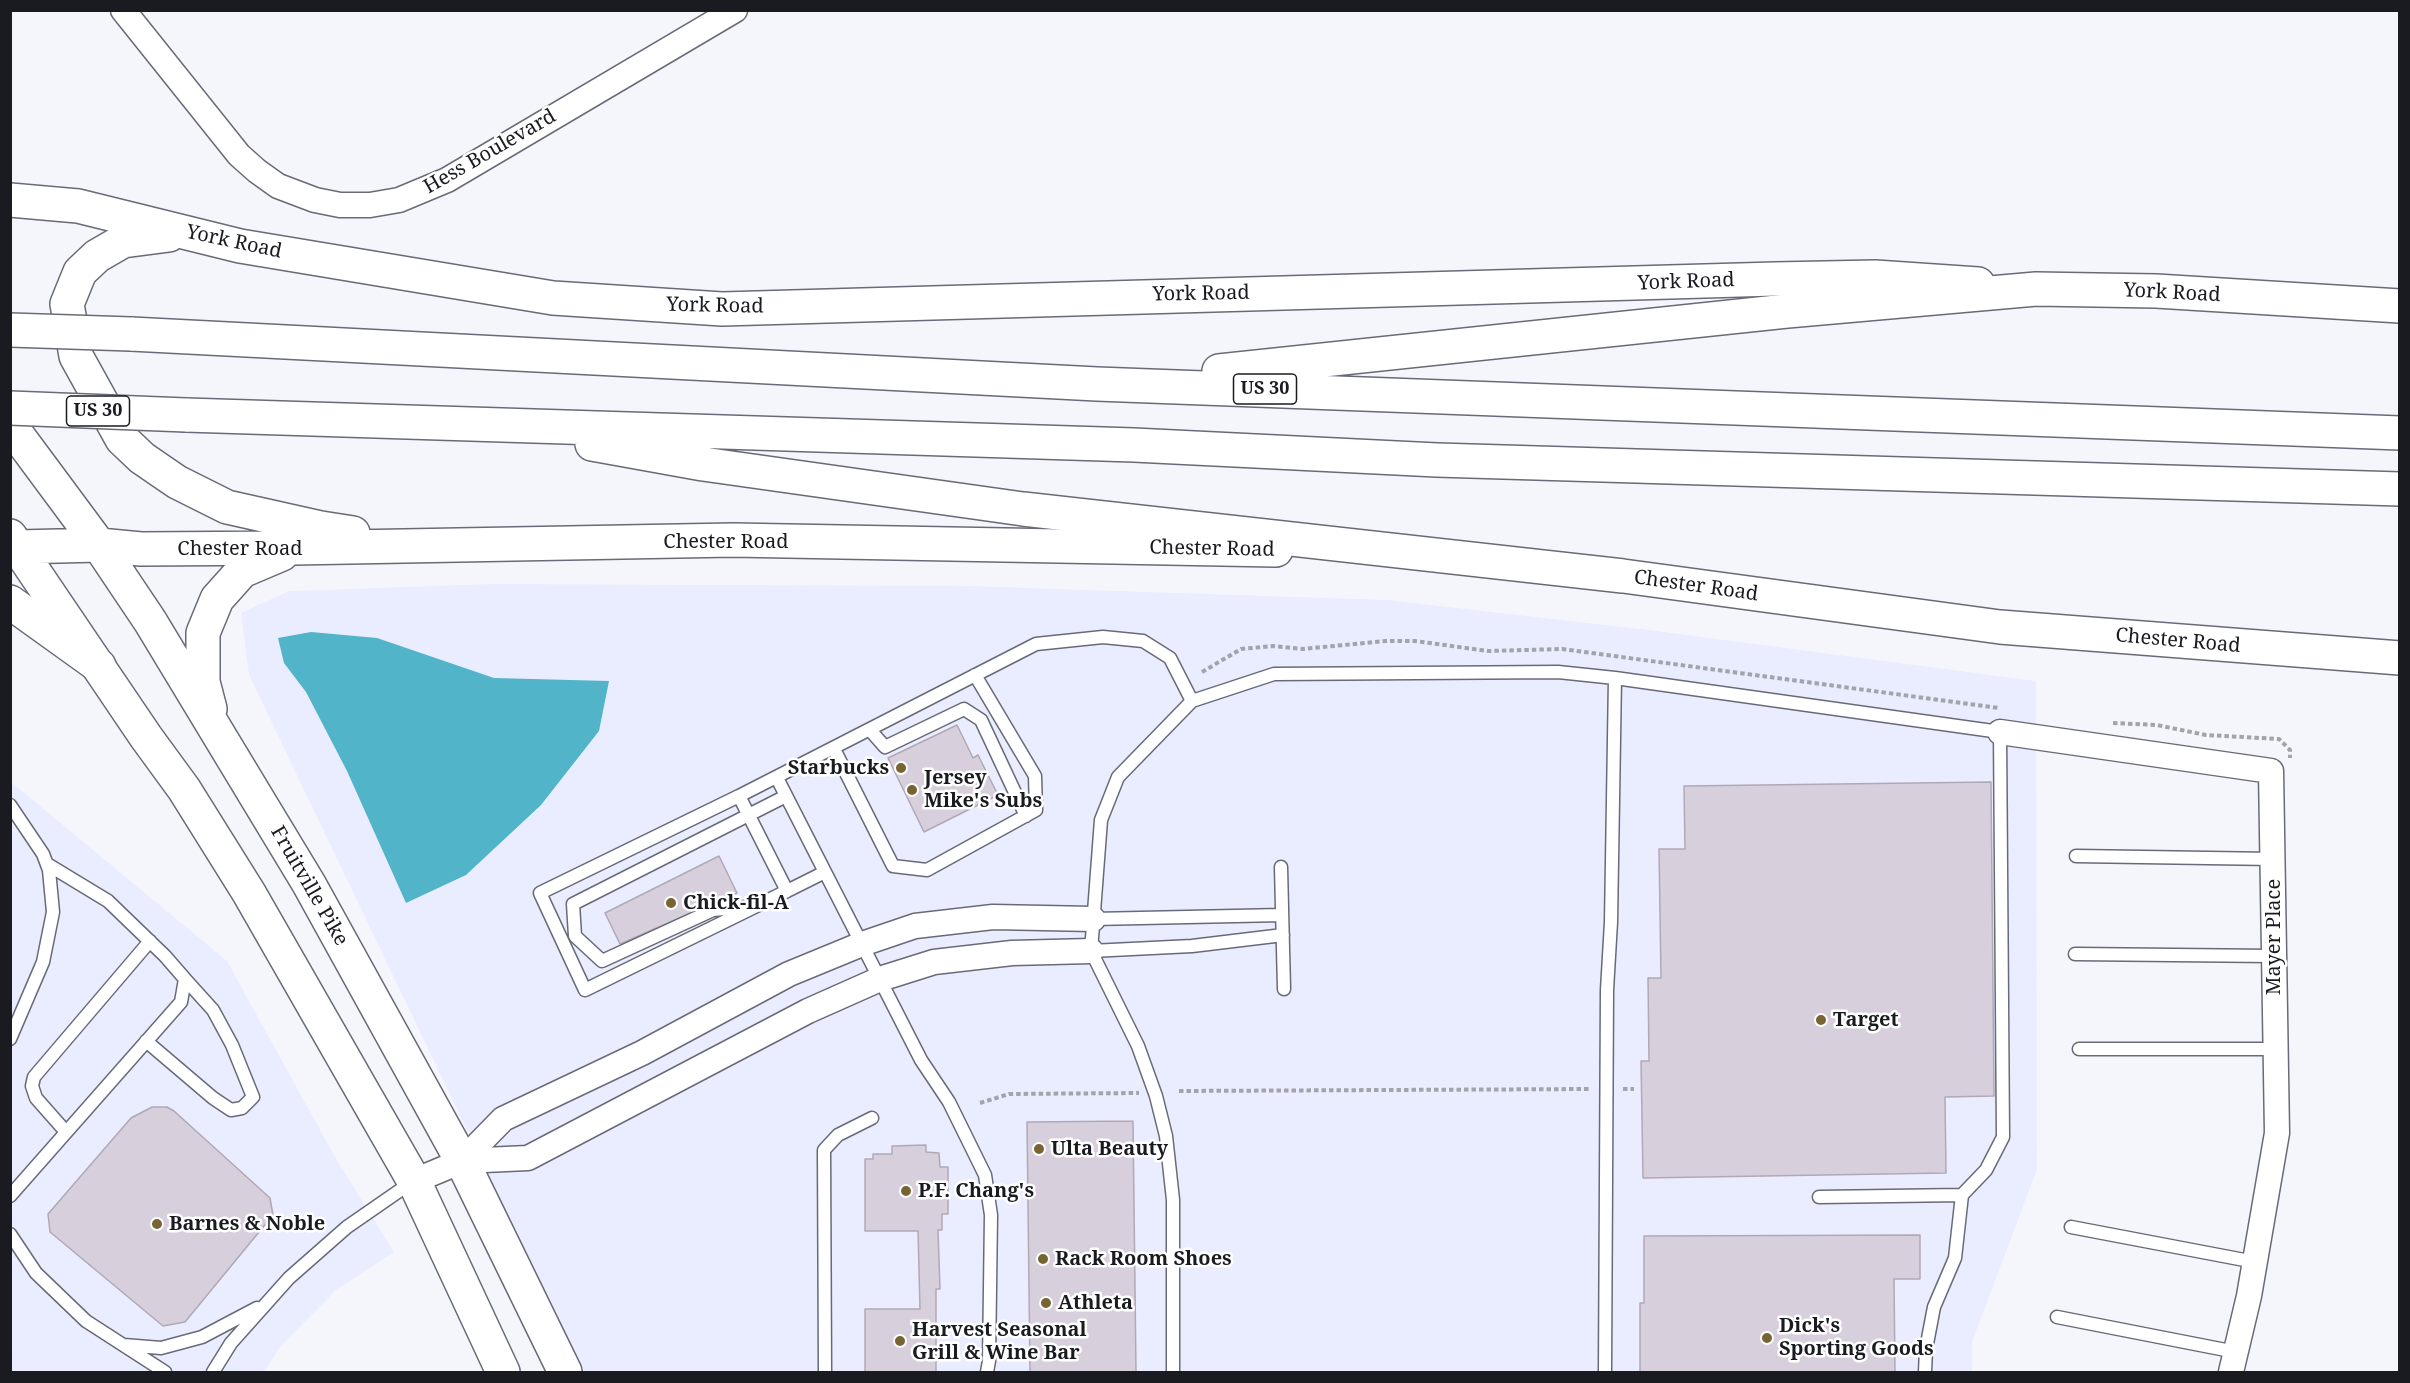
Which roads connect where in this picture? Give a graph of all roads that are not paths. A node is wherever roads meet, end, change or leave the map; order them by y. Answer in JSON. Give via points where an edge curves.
{"nodes":[{"id":1,"x":123,"y":10,"type":"edge"},
{"id":2,"x":735,"y":10,"type":"edge"},
{"id":3,"x":10,"y":200,"type":"edge"},
{"id":4,"x":188,"y":233,"type":"junction"},
{"id":5,"x":2036,"y":289,"type":"junction"},
{"id":6,"x":2397,"y":306,"type":"edge"},
{"id":7,"x":10,"y":330,"type":"edge"},
{"id":8,"x":1098,"y":384,"type":"junction"},
{"id":9,"x":10,"y":408,"type":"edge"},
{"id":10,"x":469,"y":423,"type":"junction"},
{"id":11,"x":10,"y":425,"type":"edge"},
{"id":12,"x":2400,"y":433,"type":"edge"},
{"id":13,"x":2400,"y":489,"type":"edge"},
{"id":14,"x":13,"y":543,"type":"edge"},
{"id":15,"x":99,"y":545,"type":"junction"},
{"id":16,"x":453,"y":546,"type":"junction"},
{"id":17,"x":294,"y":549,"type":"junction"},
{"id":18,"x":1426,"y":552,"type":"junction"},
{"id":19,"x":10,"y":602,"type":"edge"},
{"id":20,"x":2400,"y":638,"type":"edge"},
{"id":21,"x":2305,"y":651,"type":"junction"},
{"id":22,"x":2400,"y":658,"type":"edge"},
{"id":23,"x":99,"y":666,"type":"junction"},
{"id":24,"x":975,"y":675,"type":"junction"},
{"id":25,"x":1615,"y":678,"type":"junction"},
{"id":26,"x":1192,"y":701,"type":"junction"},
{"id":27,"x":215,"y":728,"type":"junction"},
{"id":28,"x":870,"y":730,"type":"junction"},
{"id":29,"x":2000,"y":732,"type":"junction"},
{"id":30,"x":834,"y":749,"type":"junction"},
{"id":31,"x":777,"y":778,"type":"junction"},
{"id":32,"x":739,"y":796,"type":"junction"},
{"id":33,"x":786,"y":796,"type":"junction"},
{"id":34,"x":10,"y":805,"type":"edge"},
{"id":35,"x":749,"y":815,"type":"junction"},
{"id":36,"x":1026,"y":816,"type":"junction"},
{"id":37,"x":2076,"y":856,"type":"dead end"},
{"id":38,"x":2274,"y":859,"type":"junction"},
{"id":39,"x":46,"y":864,"type":"junction"},
{"id":40,"x":1281,"y":867,"type":"dead end"},
{"id":41,"x":825,"y":872,"type":"junction"},
{"id":42,"x":787,"y":891,"type":"junction"},
{"id":43,"x":754,"y":906,"type":"junction"},
{"id":44,"x":1282,"y":915,"type":"junction"},
{"id":45,"x":1093,"y":919,"type":"junction"},
{"id":46,"x":1283,"y":934,"type":"junction"},
{"id":47,"x":150,"y":941,"type":"junction"},
{"id":48,"x":862,"y":944,"type":"junction"},
{"id":49,"x":1091,"y":951,"type":"junction"},
{"id":50,"x":2075,"y":954,"type":"dead end"},
{"id":51,"x":2273,"y":956,"type":"junction"},
{"id":52,"x":184,"y":979,"type":"junction"},
{"id":53,"x":880,"y":979,"type":"junction"},
{"id":54,"x":1284,"y":989,"type":"dead end"},
{"id":55,"x":10,"y":1038,"type":"edge"},
{"id":56,"x":147,"y":1041,"type":"junction"},
{"id":57,"x":2079,"y":1049,"type":"dead end"},
{"id":58,"x":2275,"y":1049,"type":"junction"},
{"id":59,"x":872,"y":1118,"type":"dead end"},
{"id":60,"x":66,"y":1132,"type":"junction"},
{"id":61,"x":462,"y":1161,"type":"junction"},
{"id":62,"x":414,"y":1181,"type":"junction"},
{"id":63,"x":1962,"y":1195,"type":"junction"},
{"id":64,"x":10,"y":1196,"type":"edge"},
{"id":65,"x":1819,"y":1197,"type":"dead end"},
{"id":66,"x":2071,"y":1227,"type":"dead end"},
{"id":67,"x":10,"y":1234,"type":"edge"},
{"id":68,"x":2255,"y":1262,"type":"junction"},
{"id":69,"x":262,"y":1305,"type":"junction"},
{"id":70,"x":2057,"y":1317,"type":"dead end"},
{"id":71,"x":123,"y":1345,"type":"junction"},
{"id":72,"x":2234,"y":1362,"type":"edge"},
{"id":73,"x":990,"y":1369,"type":"edge"},
{"id":74,"x":165,"y":1372,"type":"edge"},
{"id":75,"x":213,"y":1372,"type":"edge"},
{"id":76,"x":502,"y":1372,"type":"edge"},
{"id":77,"x":565,"y":1372,"type":"edge"},
{"id":78,"x":825,"y":1372,"type":"edge"},
{"id":79,"x":1173,"y":1372,"type":"edge"},
{"id":80,"x":1605,"y":1372,"type":"edge"},
{"id":81,"x":1925,"y":1372,"type":"edge"}],
"edges":[{"from":1,"to":2,"type":"street","name":"Hess Boulevard","via":[[239,155],[257,171],[279,186],[315,200],[370,205],[419,194],[447,180]]},
{"from":3,"to":4,"type":"main road","name":"York Road","via":[[78,206]]},
{"from":4,"to":5,"type":"main road","name":"York Road","via":[[240,246],[553,298],[722,309],[1864,278]]},
{"from":4,"to":16,"type":"main road","via":[[123,241],[97,256],[80,273],[67,304],[76,356],[122,439],[141,458],[177,482],[227,507],[321,528]]},
{"from":5,"to":6,"type":"main road","name":"York Road","via":[[2156,291]]},
{"from":5,"to":8,"type":"main road","via":[[1787,311]]},
{"from":7,"to":8,"type":"main road","number":"US 30","bridge":true},
{"from":8,"to":12,"type":"main road","number":"US 30"},
{"from":9,"to":10,"type":"main road","number":"US 30","bridge":true},
{"from":10,"to":13,"type":"main road","number":"US 30","via":[[1134,445],[1437,460]]},
{"from":10,"to":18,"type":"main road","via":[[703,464],[1023,509]]},
{"from":11,"to":15,"type":"main road","name":"Fruitville Pike"},
{"from":14,"to":15,"type":"main road","name":"Chester Road"},
{"from":14,"to":23,"type":"main road"},
{"from":15,"to":17,"type":"main road","name":"Chester Road","via":[[141,549]]},
{"from":15,"to":27,"type":"main road","name":"Fruitville Pike"},
{"from":16,"to":17,"type":"main road","name":"Chester Road"},
{"from":16,"to":18,"type":"main road","name":"Chester Road","via":[[733,540]]},
{"from":17,"to":27,"type":"main road","via":[[242,571],[218,599],[203,633],[203,682]]},
{"from":18,"to":21,"type":"main road","name":"Chester Road","via":[[2000,627]]},
{"from":19,"to":23,"type":"main road"},
{"from":20,"to":21,"type":"main road"},
{"from":21,"to":22,"type":"main road","name":"Chester Road"},
{"from":23,"to":62,"type":"main road","via":[[184,789],[249,893]]},
{"from":24,"to":26,"type":"lane","via":[[1036,644],[1102,637],[1143,641],[1170,658]]},
{"from":24,"to":28,"type":"lane"},
{"from":24,"to":36,"type":"lane","via":[[1035,776],[1036,810]]},
{"from":25,"to":26,"type":"lane","via":[[1558,672],[1274,674]]},
{"from":25,"to":29,"type":"lane"},
{"from":25,"to":80,"type":"lane"},
{"from":26,"to":45,"type":"lane","via":[[1118,777],[1101,820]]},
{"from":27,"to":61,"type":"main road","name":"Fruitville Pike","via":[[309,884]]},
{"from":28,"to":30,"type":"lane"},
{"from":28,"to":36,"type":"lane","via":[[885,747],[964,709],[981,720]]},
{"from":29,"to":38,"type":"street","name":"Mayer Place","via":[[2271,771]]},
{"from":29,"to":63,"type":"lane","via":[[2003,1137],[1986,1170]]},
{"from":30,"to":31,"type":"lane"},
{"from":30,"to":36,"type":"lane","via":[[893,866],[927,870]]},
{"from":31,"to":32,"type":"lane"},
{"from":31,"to":33,"type":"lane"},
{"from":32,"to":35,"type":"lane"},
{"from":32,"to":43,"type":"lane","via":[[540,893],[585,990]]},
{"from":33,"to":35,"type":"lane"},
{"from":33,"to":41,"type":"lane"},
{"from":34,"to":39,"type":"lane","via":[[33,836]]},
{"from":35,"to":42,"type":"lane"},
{"from":35,"to":43,"type":"lane","via":[[573,904],[575,936],[602,961],[713,910]]},
{"from":37,"to":38,"type":"lane"},
{"from":38,"to":51,"type":"street","name":"Mayer Place"},
{"from":39,"to":47,"type":"lane","via":[[108,901]]},
{"from":39,"to":55,"type":"lane","via":[[52,890],[51,934]]},
{"from":40,"to":44,"type":"lane"},
{"from":41,"to":42,"type":"lane"},
{"from":41,"to":48,"type":"lane"},
{"from":42,"to":43,"type":"lane"},
{"from":44,"to":45,"type":"lane"},
{"from":44,"to":46,"type":"lane"},
{"from":45,"to":48,"type":"street","via":[[993,917],[915,926]]},
{"from":45,"to":49,"type":"lane"},
{"from":46,"to":49,"type":"lane","via":[[1192,946]]},
{"from":46,"to":54,"type":"lane"},
{"from":47,"to":52,"type":"lane"},
{"from":47,"to":60,"type":"lane","via":[[34,1077],[36,1098]]},
{"from":48,"to":53,"type":"lane"},
{"from":48,"to":61,"type":"street","via":[[789,974],[642,1053],[503,1119]]},
{"from":49,"to":53,"type":"street","via":[[1012,953],[934,962]]},
{"from":49,"to":79,"type":"lane","via":[[1138,1046],[1166,1136],[1173,1200]]},
{"from":50,"to":51,"type":"lane"},
{"from":51,"to":58,"type":"street","name":"Mayer Place"},
{"from":52,"to":56,"type":"lane","via":[[181,1002]]},
{"from":52,"to":56,"type":"lane","via":[[213,1011],[253,1097],[243,1108],[231,1110]]},
{"from":53,"to":61,"type":"street","via":[[808,1011],[528,1158]]},
{"from":53,"to":73,"type":"lane","via":[[985,1175],[991,1215]]},
{"from":56,"to":60,"type":"lane"},
{"from":57,"to":58,"type":"lane"},
{"from":58,"to":68,"type":"street","name":"Mayer Place","via":[[2277,1133]]},
{"from":59,"to":78,"type":"lane","via":[[838,1135],[824,1150]]},
{"from":60,"to":64,"type":"lane"},
{"from":61,"to":62,"type":"street"},
{"from":61,"to":77,"type":"main road","name":"Fruitville Pike"},
{"from":62,"to":69,"type":"lane","via":[[347,1227]]},
{"from":62,"to":76,"type":"main road"},
{"from":63,"to":65,"type":"lane"},
{"from":63,"to":81,"type":"lane","via":[[1955,1258],[1934,1306]]},
{"from":66,"to":68,"type":"lane"},
{"from":67,"to":71,"type":"lane","via":[[36,1273],[86,1321]]},
{"from":68,"to":72,"type":"street","name":"Mayer Place"},
{"from":69,"to":71,"type":"lane","via":[[202,1337],[161,1348]]},
{"from":69,"to":75,"type":"lane"},
{"from":70,"to":72,"type":"lane"},
{"from":71,"to":74,"type":"lane"}]}
